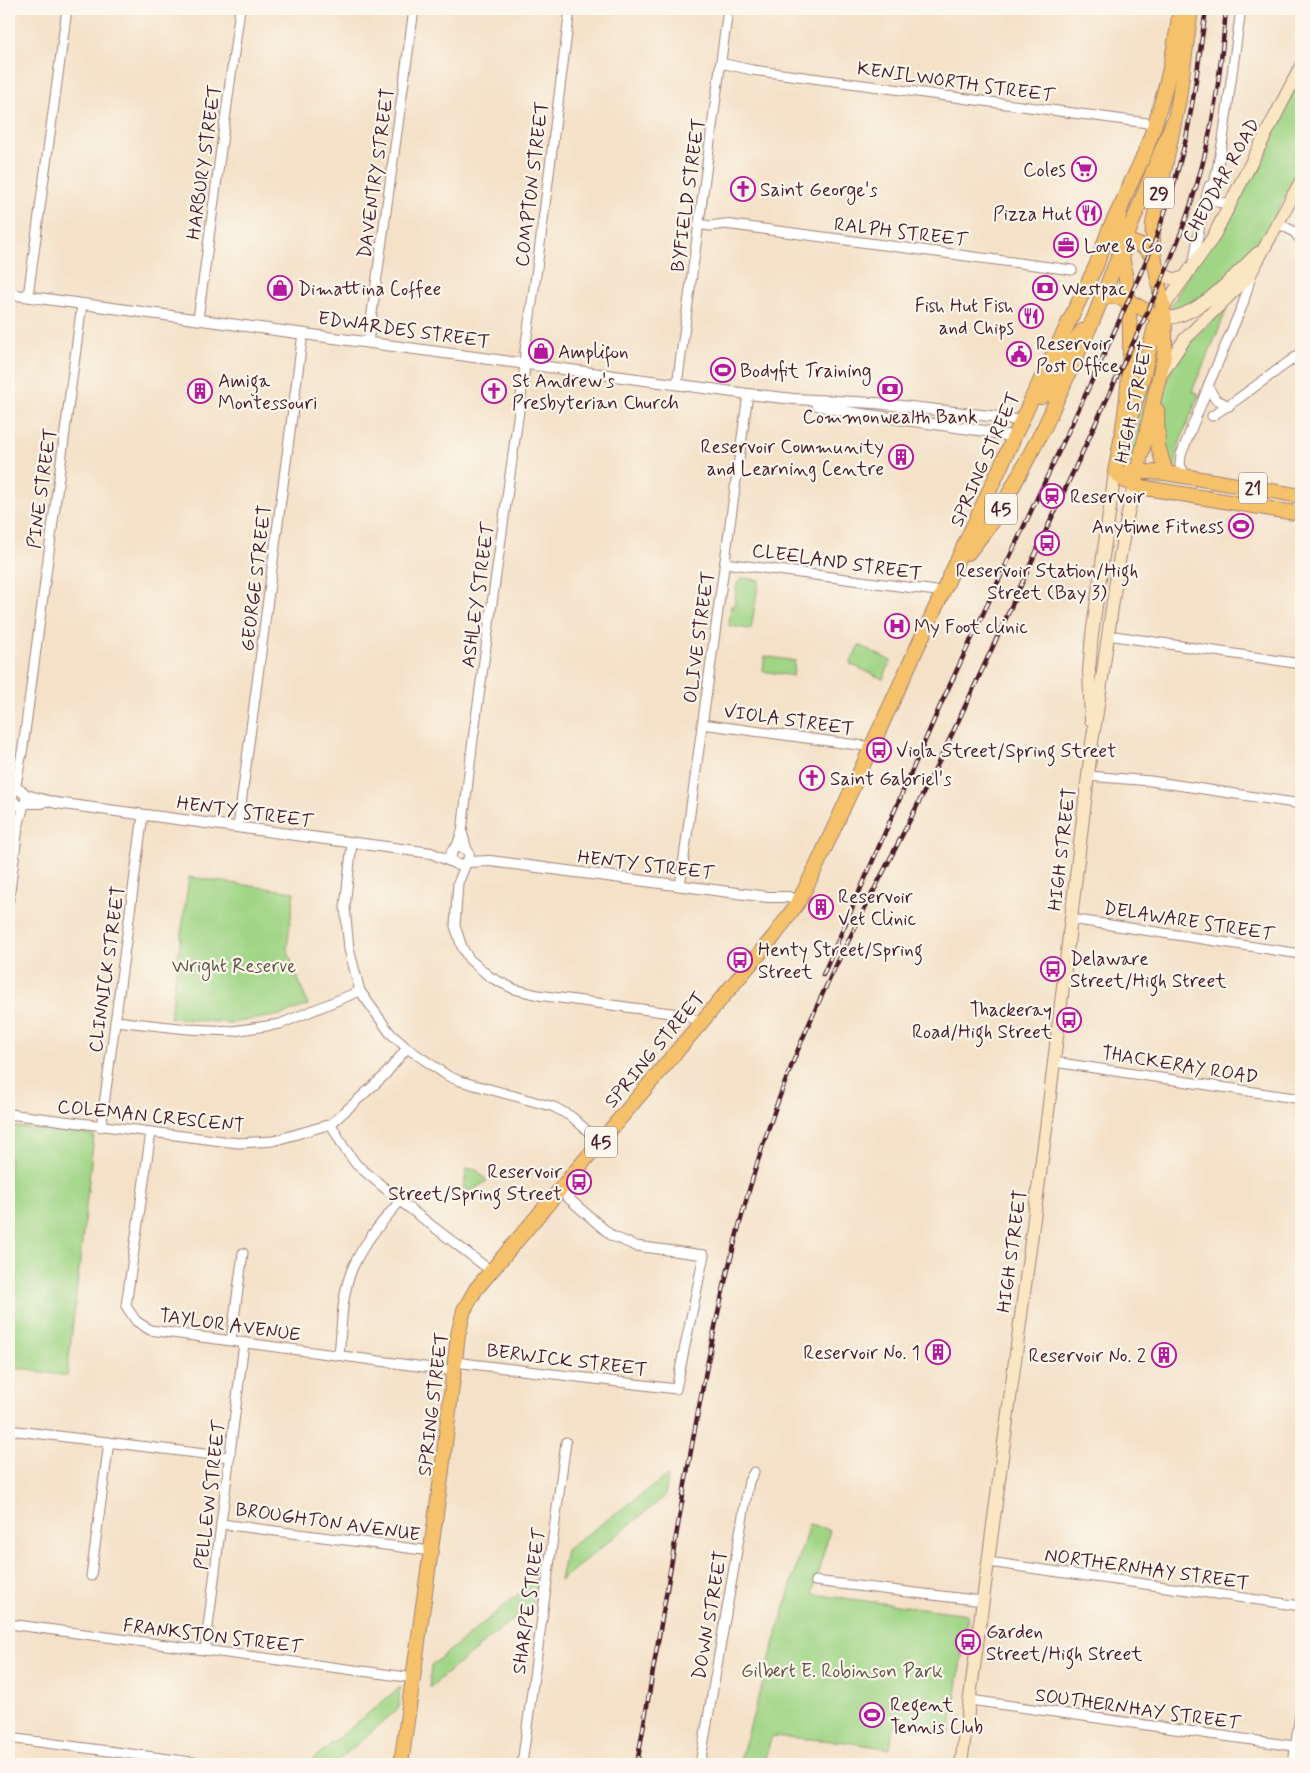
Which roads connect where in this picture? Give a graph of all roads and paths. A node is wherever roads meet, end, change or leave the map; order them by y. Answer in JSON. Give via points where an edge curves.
{"nodes":[{"id":1,"x":68,"y":9,"type":"edge"},
{"id":2,"x":240,"y":9,"type":"edge"},
{"id":3,"x":414,"y":9,"type":"edge"},
{"id":4,"x":570,"y":9,"type":"edge"},
{"id":5,"x":728,"y":9,"type":"edge"},
{"id":6,"x":1180,"y":9,"type":"edge"},
{"id":7,"x":1191,"y":9,"type":"edge"},
{"id":8,"x":1241,"y":9,"type":"edge"},
{"id":9,"x":1301,"y":66,"type":"edge"},
{"id":10,"x":720,"y":67,"type":"junction"},
{"id":11,"x":1173,"y":122,"type":"junction"},
{"id":12,"x":1155,"y":124,"type":"junction"},
{"id":13,"x":1217,"y":167,"type":"junction"},
{"id":14,"x":1301,"y":181,"type":"edge"},
{"id":15,"x":1298,"y":193,"type":"edge"},
{"id":16,"x":1124,"y":199,"type":"junction"},
{"id":17,"x":1230,"y":203,"type":"junction"},
{"id":18,"x":700,"y":221,"type":"junction"},
{"id":19,"x":1279,"y":224,"type":"junction"},
{"id":20,"x":1301,"y":240,"type":"edge"},
{"id":21,"x":1122,"y":245,"type":"junction"},
{"id":22,"x":1265,"y":246,"type":"junction"},
{"id":23,"x":1097,"y":262,"type":"junction"},
{"id":24,"x":1193,"y":265,"type":"junction"},
{"id":25,"x":1156,"y":266,"type":"junction"},
{"id":26,"x":1072,"y":270,"type":"dead end"},
{"id":27,"x":1252,"y":270,"type":"junction"},
{"id":28,"x":1185,"y":277,"type":"junction"},
{"id":29,"x":9,"y":294,"type":"edge"},
{"id":30,"x":28,"y":296,"type":"junction"},
{"id":31,"x":1100,"y":301,"type":"junction"},
{"id":32,"x":1129,"y":301,"type":"junction"},
{"id":33,"x":82,"y":304,"type":"junction"},
{"id":34,"x":1162,"y":314,"type":"junction"},
{"id":35,"x":198,"y":319,"type":"junction"},
{"id":36,"x":1092,"y":320,"type":"junction"},
{"id":37,"x":303,"y":333,"type":"junction"},
{"id":38,"x":368,"y":342,"type":"junction"},
{"id":39,"x":1301,"y":352,"type":"edge"},
{"id":40,"x":525,"y":362,"type":"junction"},
{"id":41,"x":677,"y":385,"type":"junction"},
{"id":42,"x":1158,"y":385,"type":"junction"},
{"id":43,"x":1208,"y":388,"type":"junction"},
{"id":44,"x":748,"y":394,"type":"junction"},
{"id":45,"x":1034,"y":396,"type":"junction"},
{"id":46,"x":794,"y":399,"type":"junction"},
{"id":47,"x":1229,"y":406,"type":"junction"},
{"id":48,"x":1212,"y":416,"type":"dead end"},
{"id":49,"x":1022,"y":422,"type":"junction"},
{"id":50,"x":1041,"y":434,"type":"junction"},
{"id":51,"x":1015,"y":437,"type":"junction"},
{"id":52,"x":1122,"y":439,"type":"junction"},
{"id":53,"x":1115,"y":472,"type":"junction"},
{"id":54,"x":1138,"y":472,"type":"junction"},
{"id":55,"x":1166,"y":473,"type":"junction"},
{"id":56,"x":1190,"y":477,"type":"junction"},
{"id":57,"x":1134,"y":486,"type":"junction"},
{"id":58,"x":1248,"y":487,"type":"junction"},
{"id":59,"x":1301,"y":496,"type":"edge"},
{"id":60,"x":1246,"y":504,"type":"junction"},
{"id":61,"x":1301,"y":514,"type":"edge"},
{"id":62,"x":982,"y":526,"type":"junction"},
{"id":63,"x":725,"y":563,"type":"junction"},
{"id":64,"x":944,"y":592,"type":"junction"},
{"id":65,"x":1108,"y":635,"type":"junction"},
{"id":66,"x":1301,"y":664,"type":"edge"},
{"id":67,"x":1089,"y":670,"type":"junction"},
{"id":68,"x":1103,"y":673,"type":"junction"},
{"id":69,"x":702,"y":724,"type":"junction"},
{"id":70,"x":1092,"y":742,"type":"junction"},
{"id":71,"x":872,"y":746,"type":"junction"},
{"id":72,"x":1089,"y":772,"type":"junction"},
{"id":73,"x":17,"y":797,"type":"edge"},
{"id":74,"x":1301,"y":804,"type":"edge"},
{"id":75,"x":143,"y":815,"type":"junction"},
{"id":76,"x":238,"y":827,"type":"junction"},
{"id":77,"x":462,"y":832,"type":"junction"},
{"id":78,"x":352,"y":843,"type":"junction"},
{"id":79,"x":456,"y":848,"type":"junction"},
{"id":80,"x":431,"y":853,"type":"junction"},
{"id":81,"x":467,"y":857,"type":"junction"},
{"id":82,"x":453,"y":863,"type":"junction"},
{"id":83,"x":458,"y":883,"type":"junction"},
{"id":84,"x":680,"y":886,"type":"junction"},
{"id":85,"x":9,"y":899,"type":"edge"},
{"id":86,"x":796,"y":906,"type":"junction"},
{"id":87,"x":1071,"y":919,"type":"junction"},
{"id":88,"x":1301,"y":954,"type":"edge"},
{"id":89,"x":360,"y":990,"type":"junction"},
{"id":90,"x":116,"y":1020,"type":"junction"},
{"id":91,"x":700,"y":1024,"type":"junction"},
{"id":92,"x":407,"y":1048,"type":"junction"},
{"id":93,"x":1054,"y":1062,"type":"junction"},
{"id":94,"x":1301,"y":1099,"type":"edge"},
{"id":95,"x":9,"y":1114,"type":"edge"},
{"id":96,"x":331,"y":1124,"type":"junction"},
{"id":97,"x":101,"y":1127,"type":"junction"},
{"id":98,"x":151,"y":1132,"type":"junction"},
{"id":99,"x":600,"y":1143,"type":"junction"},
{"id":100,"x":560,"y":1191,"type":"junction"},
{"id":101,"x":400,"y":1201,"type":"junction"},
{"id":102,"x":243,"y":1253,"type":"dead end"},
{"id":103,"x":491,"y":1272,"type":"junction"},
{"id":104,"x":231,"y":1341,"type":"junction"},
{"id":105,"x":244,"y":1343,"type":"junction"},
{"id":106,"x":338,"y":1355,"type":"junction"},
{"id":107,"x":454,"y":1366,"type":"junction"},
{"id":108,"x":9,"y":1430,"type":"edge"},
{"id":109,"x":109,"y":1442,"type":"junction"},
{"id":110,"x":566,"y":1442,"type":"dead end"},
{"id":111,"x":229,"y":1457,"type":"junction"},
{"id":112,"x":754,"y":1472,"type":"dead end"},
{"id":113,"x":222,"y":1524,"type":"junction"},
{"id":114,"x":431,"y":1551,"type":"junction"},
{"id":115,"x":988,"y":1562,"type":"junction"},
{"id":116,"x":91,"y":1576,"type":"dead end"},
{"id":117,"x":815,"y":1581,"type":"dead end"},
{"id":118,"x":983,"y":1601,"type":"junction"},
{"id":119,"x":1301,"y":1606,"type":"edge"},
{"id":120,"x":9,"y":1624,"type":"edge"},
{"id":121,"x":205,"y":1650,"type":"junction"},
{"id":122,"x":414,"y":1678,"type":"junction"},
{"id":123,"x":970,"y":1700,"type":"junction"},
{"id":124,"x":1301,"y":1706,"type":"edge"},
{"id":125,"x":9,"y":1738,"type":"edge"},
{"id":126,"x":1298,"y":1746,"type":"edge"},
{"id":127,"x":207,"y":1764,"type":"edge"},
{"id":128,"x":401,"y":1764,"type":"edge"},
{"id":129,"x":522,"y":1764,"type":"edge"},
{"id":130,"x":700,"y":1764,"type":"edge"},
{"id":131,"x":961,"y":1764,"type":"edge"},
{"id":132,"x":1293,"y":1764,"type":"edge"}],
"edges":[{"from":1,"to":30,"type":"street"},
{"from":2,"to":35,"type":"street","name":"HARBURY STREET"},
{"from":3,"to":38,"type":"street","name":"DAVENTRY STREET"},
{"from":4,"to":40,"type":"street","name":"COMPTON STREET"},
{"from":5,"to":10,"type":"street","name":"BYFIELD STREET"},
{"from":6,"to":12,"type":"main road","name":"HIGH STREET","number":"29","via":[[1170,71]]},
{"from":7,"to":11,"type":"main road","name":"HIGH STREET","number":"29"},
{"from":8,"to":13,"type":"street"},
{"from":9,"to":17,"type":"main road","name":"CHEDDAR ROAD"},
{"from":10,"to":12,"type":"street","name":"KENILWORTH STREET"},
{"from":10,"to":18,"type":"street","name":"BYFIELD STREET"},
{"from":11,"to":21,"type":"main road","name":"SPRING STREET","number":"45"},
{"from":11,"to":25,"type":"main road","name":"HIGH STREET","number":"29","via":[[1153,224]]},
{"from":12,"to":16,"type":"main road","name":"HIGH STREET","number":"29"},
{"from":13,"to":17,"type":"street","via":[[1212,198],[1220,203]]},
{"from":13,"to":24,"type":"street","via":[[1204,205]]},
{"from":14,"to":15,"type":"main road"},
{"from":15,"to":19,"type":"main road"},
{"from":16,"to":21,"type":"main road","name":"HIGH STREET","number":"29","via":[[1119,224]]},
{"from":16,"to":23,"type":"main road","name":"SPRING STREET","number":"45"},
{"from":17,"to":24,"type":"main road","name":"CHEDDAR ROAD","via":[[1212,239]]},
{"from":18,"to":26,"type":"street","name":"RALPH STREET","via":[[711,218],[725,224]]},
{"from":18,"to":41,"type":"street","name":"BYFIELD STREET"},
{"from":19,"to":20,"type":"street","via":[[1294,231]]},
{"from":19,"to":22,"type":"main road"},
{"from":21,"to":23,"type":"main road","via":[[1112,248]]},
{"from":21,"to":25,"type":"main road","via":[[1134,243],[1144,247]]},
{"from":21,"to":31,"type":"main road","name":"SPRING STREET","number":"45"},
{"from":21,"to":32,"type":"main road","name":"HIGH STREET","number":"29"},
{"from":22,"to":27,"type":"main road"},
{"from":22,"to":34,"type":"main road","via":[[1200,304],[1182,315]]},
{"from":23,"to":45,"type":"main road","name":"SPRING STREET","number":"45"},
{"from":24,"to":28,"type":"main road","name":"CHEDDAR ROAD"},
{"from":25,"to":28,"type":"main road","via":[[1169,278]]},
{"from":25,"to":34,"type":"main road","name":"HIGH STREET","number":"29"},
{"from":27,"to":42,"type":"main road","via":[[1240,287],[1184,340]]},
{"from":27,"to":43,"type":"street","via":[[1243,304]]},
{"from":28,"to":34,"type":"main road","name":"CHEDDAR ROAD"},
{"from":29,"to":30,"type":"street","name":"EDWARDES STREET"},
{"from":30,"to":33,"type":"street","name":"EDWARDES STREET"},
{"from":31,"to":32,"type":"main road","via":[[1114,296]]},
{"from":31,"to":36,"type":"main road","name":"SPRING STREET","number":"45"},
{"from":32,"to":34,"type":"main road"},
{"from":32,"to":52,"type":"main road","name":"HIGH STREET","number":"29","via":[[1129,368]]},
{"from":33,"to":35,"type":"street","name":"EDWARDES STREET"},
{"from":33,"to":73,"type":"street","name":"PINE STREET"},
{"from":34,"to":42,"type":"main road","name":"HIGH STREET","number":"29","via":[[1166,345]]},
{"from":34,"to":52,"type":"main road","name":"HIGH STREET","via":[[1153,331],[1137,397]]},
{"from":35,"to":37,"type":"street","name":"EDWARDES STREET"},
{"from":36,"to":45,"type":"main road","via":[[1068,349],[1046,394]]},
{"from":36,"to":50,"type":"main road","name":"SPRING STREET","number":"45"},
{"from":37,"to":38,"type":"street","name":"EDWARDES STREET"},
{"from":37,"to":76,"type":"street","name":"GEORGE STREET"},
{"from":38,"to":40,"type":"street","name":"EDWARDES STREET"},
{"from":39,"to":47,"type":"street"},
{"from":40,"to":41,"type":"street","name":"EDWARDES STREET"},
{"from":40,"to":77,"type":"street","name":"ASHLEY STREET"},
{"from":41,"to":44,"type":"street","name":"EDWARDES STREET"},
{"from":42,"to":54,"type":"main road","name":"HIGH STREET","number":"29"},
{"from":42,"to":55,"type":"main road","via":[[1158,442]]},
{"from":43,"to":47,"type":"street","via":[[1215,399]]},
{"from":43,"to":56,"type":"street","via":[[1180,459],[1181,469]]},
{"from":44,"to":46,"type":"street","name":"EDWARDES STREET"},
{"from":44,"to":63,"type":"street","name":"OLIVE STREET"},
{"from":45,"to":49,"type":"main road","name":"SPRING STREET","number":"45"},
{"from":46,"to":49,"type":"street","name":"EDWARDES STREET","via":[[876,403]]},
{"from":46,"to":51,"type":"street","name":"EDWARDES STREET","via":[[848,412]]},
{"from":47,"to":48,"type":"street"},
{"from":49,"to":50,"type":"main road"},
{"from":49,"to":51,"type":"main road","name":"SPRING STREET","number":"45"},
{"from":50,"to":51,"type":"main road"},
{"from":50,"to":62,"type":"main road","name":"SPRING STREET","number":"45","via":[[1012,491]]},
{"from":51,"to":62,"type":"main road","name":"SPRING STREET","number":"45"},
{"from":52,"to":53,"type":"main road","name":"HIGH STREET","number":"29"},
{"from":53,"to":54,"type":"main road","number":"21"},
{"from":53,"to":57,"type":"main road","number":"21"},
{"from":53,"to":67,"type":"main road","name":"HIGH STREET","number":"29"},
{"from":54,"to":55,"type":"main road","number":"21"},
{"from":54,"to":57,"type":"main road","name":"HIGH STREET","number":"29"},
{"from":55,"to":56,"type":"main road","number":"21"},
{"from":56,"to":58,"type":"main road","number":"21"},
{"from":57,"to":60,"type":"main road","number":"21"},
{"from":57,"to":65,"type":"main road","name":"HIGH STREET","number":"29"},
{"from":58,"to":59,"type":"main road","number":"21"},
{"from":58,"to":60,"type":"main road"},
{"from":60,"to":61,"type":"main road","number":"21"},
{"from":62,"to":64,"type":"main road","name":"SPRING STREET","number":"45"},
{"from":63,"to":64,"type":"street","name":"CLEELAND STREET"},
{"from":63,"to":69,"type":"street","name":"OLIVE STREET"},
{"from":64,"to":71,"type":"main road","name":"SPRING STREET","number":"45"},
{"from":65,"to":66,"type":"street"},
{"from":65,"to":68,"type":"main road","name":"HIGH STREET","number":"29"},
{"from":67,"to":68,"type":"main road"},
{"from":67,"to":70,"type":"main road","name":"HIGH STREET","number":"29"},
{"from":68,"to":70,"type":"main road","name":"HIGH STREET","number":"29"},
{"from":69,"to":71,"type":"street","name":"VIOLA STREET"},
{"from":69,"to":84,"type":"street","name":"OLIVE STREET"},
{"from":70,"to":72,"type":"main road","name":"HIGH STREET","number":"29"},
{"from":71,"to":86,"type":"main road","name":"SPRING STREET","number":"45"},
{"from":72,"to":74,"type":"street"},
{"from":72,"to":87,"type":"main road","name":"HIGH STREET","number":"29"},
{"from":73,"to":75,"type":"street","name":"HENTY STREET"},
{"from":73,"to":85,"type":"street","name":"PINE STREET","via":[[18,827]]},
{"from":75,"to":76,"type":"street","name":"HENTY STREET"},
{"from":75,"to":90,"type":"street","name":"CLINNICK STREET"},
{"from":76,"to":78,"type":"street","name":"HENTY STREET"},
{"from":77,"to":79,"type":"street","name":"ASHLEY STREET"},
{"from":77,"to":81,"type":"street","name":"ASHLEY STREET"},
{"from":78,"to":80,"type":"street","name":"HENTY STREET"},
{"from":78,"to":89,"type":"street","via":[[345,908],[349,949]]},
{"from":79,"to":80,"type":"street","name":"HENTY STREET"},
{"from":79,"to":81,"type":"street","via":[[462,847]]},
{"from":79,"to":82,"type":"street","via":[[451,856]]},
{"from":80,"to":82,"type":"street","name":"HENTY STREET"},
{"from":81,"to":82,"type":"street","via":[[460,866]]},
{"from":81,"to":83,"type":"street"},
{"from":81,"to":84,"type":"street","name":"HENTY STREET"},
{"from":82,"to":83,"type":"street"},
{"from":83,"to":91,"type":"street","via":[[454,926],[458,938],[469,959],[490,977],[525,992],[685,1015]]},
{"from":84,"to":86,"type":"street","name":"HENTY STREET","via":[[768,897]]},
{"from":86,"to":91,"type":"main road","name":"SPRING STREET","number":"45"},
{"from":87,"to":88,"type":"street","name":"DELAWARE STREET"},
{"from":87,"to":93,"type":"main road","name":"HIGH STREET","number":"29"},
{"from":89,"to":90,"type":"street","via":[[280,1024],[233,1031]]},
{"from":89,"to":92,"type":"street","via":[[390,1033]]},
{"from":90,"to":97,"type":"street","name":"CLINNICK STREET"},
{"from":91,"to":99,"type":"main road","name":"SPRING STREET","number":"45"},
{"from":92,"to":96,"type":"street","name":"COLEMAN CRESCENT","via":[[384,1076]]},
{"from":92,"to":99,"type":"street","via":[[460,1081],[554,1107],[572,1117]]},
{"from":93,"to":94,"type":"street","name":"THACKERAY ROAD"},
{"from":93,"to":115,"type":"main road","name":"HIGH STREET","number":"29"},
{"from":95,"to":97,"type":"street","name":"COLEMAN CRESCENT"},
{"from":96,"to":98,"type":"street","name":"COLEMAN CRESCENT","via":[[273,1141],[238,1143]]},
{"from":96,"to":101,"type":"street","via":[[356,1164]]},
{"from":97,"to":98,"type":"street","name":"COLEMAN CRESCENT"},
{"from":98,"to":104,"type":"street","name":"TAYLOR AVENUE","via":[[126,1306],[136,1321],[150,1330]]},
{"from":99,"to":100,"type":"main road","name":"SPRING STREET","number":"45"},
{"from":100,"to":103,"type":"main road","name":"SPRING STREET","number":"45"},
{"from":100,"to":107,"type":"street","name":"BERWICK STREET","via":[[612,1236],[636,1246],[704,1255],[676,1389]]},
{"from":101,"to":103,"type":"street"},
{"from":101,"to":106,"type":"street","via":[[368,1239],[352,1269],[345,1295]]},
{"from":102,"to":104,"type":"street"},
{"from":103,"to":107,"type":"main road","name":"SPRING STREET","number":"45","via":[[464,1310]]},
{"from":104,"to":105,"type":"street","name":"TAYLOR AVENUE"},
{"from":105,"to":106,"type":"street","name":"TAYLOR AVENUE"},
{"from":105,"to":111,"type":"street","name":"PELLEW STREET"},
{"from":106,"to":107,"type":"street","name":"TAYLOR AVENUE"},
{"from":107,"to":114,"type":"main road","name":"SPRING STREET","number":"45"},
{"from":108,"to":109,"type":"street"},
{"from":109,"to":111,"type":"street"},
{"from":109,"to":116,"type":"street"},
{"from":110,"to":129,"type":"street","name":"SHARPE STREET"},
{"from":111,"to":113,"type":"street","name":"PELLEW STREET"},
{"from":112,"to":130,"type":"street","name":"DOWN STREET","via":[[749,1481]]},
{"from":113,"to":114,"type":"street","name":"BROUGHTON AVENUE"},
{"from":113,"to":121,"type":"street","name":"PELLEW STREET"},
{"from":114,"to":122,"type":"main road","name":"SPRING STREET","number":"45"},
{"from":115,"to":118,"type":"main road","name":"HIGH STREET","number":"29"},
{"from":115,"to":119,"type":"street","name":"NORTHERNHAY STREET"},
{"from":117,"to":118,"type":"street"},
{"from":118,"to":123,"type":"main road","name":"HIGH STREET","number":"29"},
{"from":120,"to":121,"type":"street","name":"FRANKSTON STREET"},
{"from":121,"to":122,"type":"street","name":"FRANKSTON STREET"},
{"from":122,"to":128,"type":"main road","name":"SPRING STREET","number":"45"},
{"from":123,"to":126,"type":"street","name":"SOUTHERNHAY STREET"},
{"from":123,"to":131,"type":"main road","name":"HIGH STREET","number":"29"},
{"from":124,"to":126,"type":"street"},
{"from":125,"to":127,"type":"street"},
{"from":126,"to":132,"type":"street"}]}
